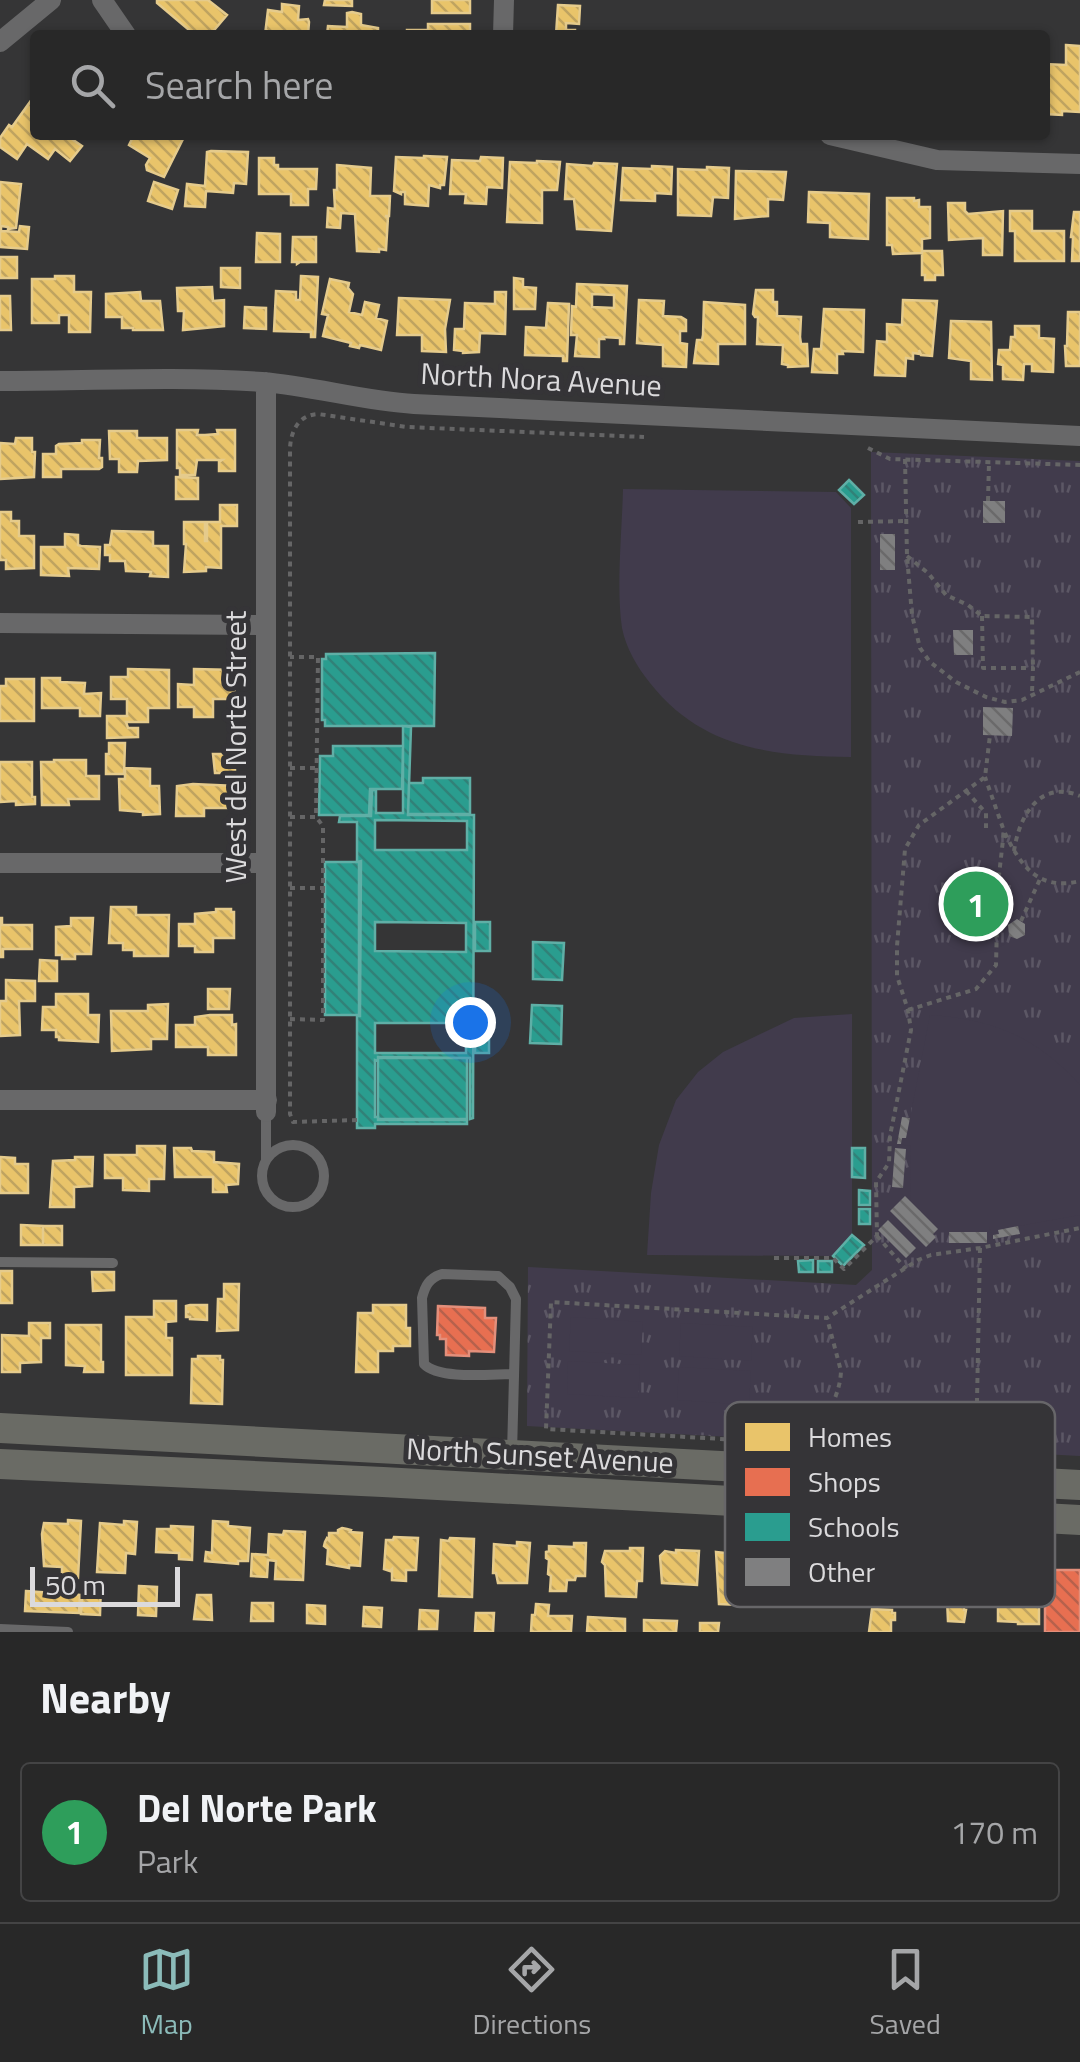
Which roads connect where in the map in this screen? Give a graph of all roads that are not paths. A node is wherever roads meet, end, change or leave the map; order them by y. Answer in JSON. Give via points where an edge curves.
{"nodes":[{"id":1,"x":51,"y":0,"type":"edge"},
{"id":2,"x":102,"y":0,"type":"edge"},
{"id":3,"x":504,"y":0,"type":"edge"},
{"id":4,"x":123,"y":30,"type":"edge"},
{"id":5,"x":503,"y":30,"type":"edge"},
{"id":6,"x":0,"y":42,"type":"edge"},
{"id":7,"x":851,"y":140,"type":"edge"},
{"id":8,"x":1080,"y":164,"type":"edge"},
{"id":9,"x":0,"y":381,"type":"edge"},
{"id":10,"x":266,"y":382,"type":"junction"},
{"id":11,"x":1080,"y":436,"type":"edge"},
{"id":12,"x":0,"y":624,"type":"edge"},
{"id":13,"x":266,"y":626,"type":"junction"},
{"id":14,"x":266,"y":862,"type":"junction"},
{"id":15,"x":0,"y":863,"type":"edge"},
{"id":16,"x":0,"y":1100,"type":"edge"},
{"id":17,"x":266,"y":1106,"type":"junction"},
{"id":18,"x":266,"y":1160,"type":"junction"},
{"id":19,"x":0,"y":1262,"type":"edge"},
{"id":20,"x":112,"y":1263,"type":"dead end"},
{"id":21,"x":514,"y":1374,"type":"junction"},
{"id":22,"x":0,"y":1428,"type":"edge"},
{"id":23,"x":512,"y":1454,"type":"junction"},
{"id":24,"x":0,"y":1464,"type":"edge"},
{"id":25,"x":725,"y":1466,"type":"edge"},
{"id":26,"x":1055,"y":1484,"type":"edge"},
{"id":27,"x":1080,"y":1485,"type":"edge"},
{"id":28,"x":725,"y":1501,"type":"edge"},
{"id":29,"x":1055,"y":1519,"type":"edge"},
{"id":30,"x":1080,"y":1520,"type":"edge"},
{"id":31,"x":0,"y":1629,"type":"edge"},
{"id":32,"x":68,"y":1632,"type":"edge"}],
"edges":[{"from":1,"to":6,"type":"street"},
{"from":2,"to":4,"type":"street"},
{"from":3,"to":5,"type":"street"},
{"from":7,"to":8,"type":"street","via":[[937,160]]},
{"from":9,"to":10,"type":"street","name":"North Nora Avenue"},
{"from":10,"to":11,"type":"street","name":"North Nora Avenue","via":[[392,403]]},
{"from":10,"to":13,"type":"street","name":"West del Norte Street"},
{"from":12,"to":13,"type":"street"},
{"from":13,"to":14,"type":"street","name":"West del Norte Street"},
{"from":14,"to":15,"type":"street"},
{"from":14,"to":17,"type":"street","name":"West del Norte Street"},
{"from":16,"to":17,"type":"street"},
{"from":17,"to":18,"type":"lane"},
{"from":18,"to":18,"type":"lane","via":[[262,1181],[273,1200],[292,1208],[316,1196],[324,1177],[311,1152],[283,1147]]},
{"from":19,"to":20,"type":"lane"},
{"from":21,"to":21,"type":"lane","via":[[516,1299],[510,1287],[498,1276],[434,1276],[422,1298],[427,1368]]},
{"from":21,"to":23,"type":"lane"},
{"from":22,"to":23,"type":"main road","name":"North Sunset Avenue"},
{"from":23,"to":25,"type":"main road","name":"North Sunset Avenue"},
{"from":24,"to":28,"type":"main road","name":"North Sunset Avenue"},
{"from":26,"to":27,"type":"main road","name":"North Sunset Avenue"},
{"from":29,"to":30,"type":"main road","name":"North Sunset Avenue"},
{"from":31,"to":32,"type":"lane"}]}
